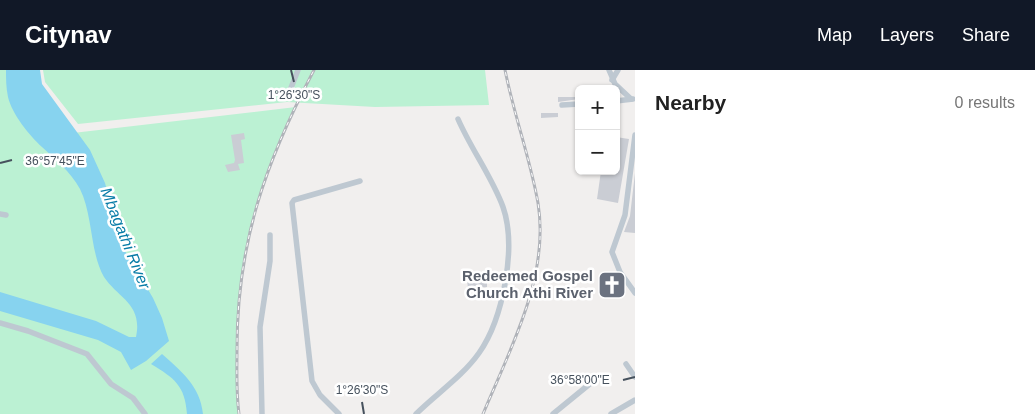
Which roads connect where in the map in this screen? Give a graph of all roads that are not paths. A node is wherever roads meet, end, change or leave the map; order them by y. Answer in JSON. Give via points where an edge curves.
{"nodes":[{"id":1,"x":298,"y":70,"type":"edge"},
{"id":2,"x":609,"y":70,"type":"edge"},
{"id":3,"x":618,"y":70,"type":"edge"},
{"id":4,"x":612,"y":80,"type":"junction"},
{"id":5,"x":287,"y":98,"type":"dead end"},
{"id":6,"x":633,"y":99,"type":"edge"},
{"id":7,"x":620,"y":101,"type":"edge"},
{"id":8,"x":575,"y":104,"type":"edge"},
{"id":9,"x":562,"y":105,"type":"dead end"},
{"id":10,"x":458,"y":119,"type":"dead end"},
{"id":11,"x":635,"y":135,"type":"edge"},
{"id":12,"x":360,"y":181,"type":"dead end"},
{"id":13,"x":270,"y":235,"type":"dead end"},
{"id":14,"x":635,"y":293,"type":"edge"},
{"id":15,"x":0,"y":323,"type":"edge"},
{"id":16,"x":626,"y":364,"type":"dead end"},
{"id":17,"x":635,"y":377,"type":"edge"},
{"id":18,"x":597,"y":378,"type":"dead end"},
{"id":19,"x":635,"y":400,"type":"edge"},
{"id":20,"x":145,"y":414,"type":"edge"},
{"id":21,"x":262,"y":414,"type":"edge"},
{"id":22,"x":339,"y":414,"type":"edge"},
{"id":23,"x":416,"y":414,"type":"edge"},
{"id":24,"x":553,"y":414,"type":"edge"},
{"id":25,"x":611,"y":414,"type":"edge"}],
"edges":[{"from":1,"to":5,"type":"street"},
{"from":2,"to":4,"type":"street"},
{"from":3,"to":4,"type":"street"},
{"from":4,"to":6,"type":"street"},
{"from":6,"to":7,"type":"street"},
{"from":8,"to":9,"type":"street"},
{"from":10,"to":23,"type":"street","via":[[503,208],[507,234],[506,267],[495,321],[479,352]]},
{"from":11,"to":14,"type":"street","via":[[626,215],[612,252],[620,272]]},
{"from":12,"to":22,"type":"street","via":[[292,203],[312,381],[320,395]]},
{"from":13,"to":21,"type":"street","via":[[270,261],[260,327]]},
{"from":15,"to":20,"type":"street","via":[[87,354],[112,384],[133,398]]},
{"from":16,"to":17,"type":"street"},
{"from":18,"to":24,"type":"street"},
{"from":19,"to":25,"type":"street"}]}
